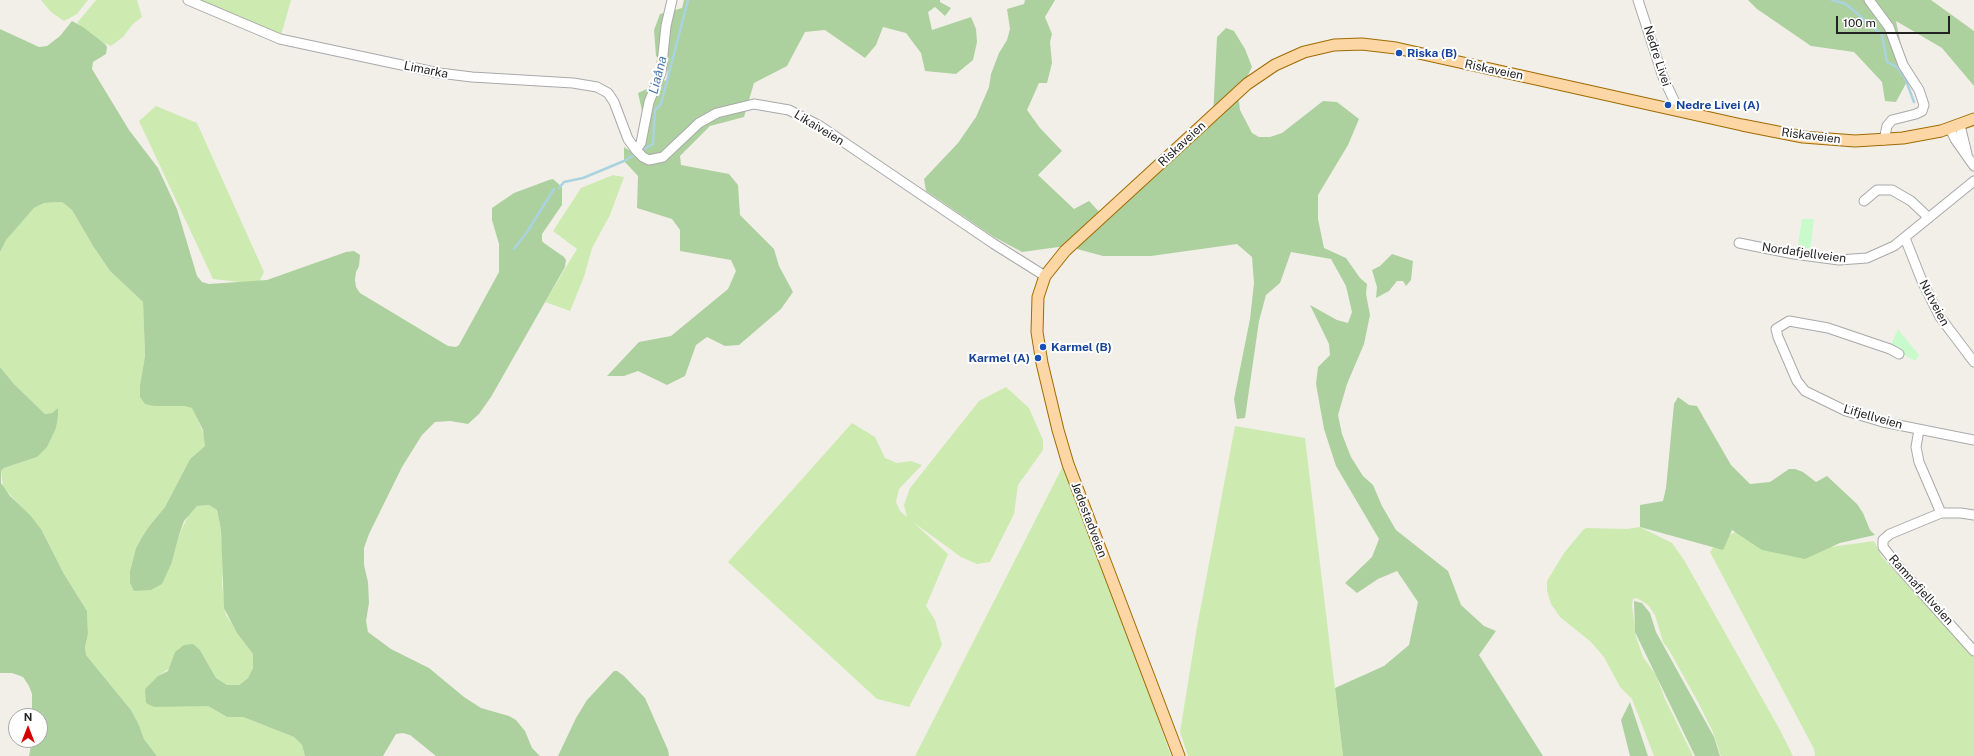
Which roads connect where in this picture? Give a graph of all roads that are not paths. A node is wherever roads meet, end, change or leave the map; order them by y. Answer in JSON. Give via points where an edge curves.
{"nodes":[{"id":1,"x":188,"y":0,"type":"edge"},
{"id":2,"x":672,"y":0,"type":"edge"},
{"id":3,"x":1638,"y":0,"type":"edge"},
{"id":4,"x":1869,"y":0,"type":"edge"},
{"id":5,"x":1679,"y":111,"type":"junction"},
{"id":6,"x":1974,"y":119,"type":"edge"},
{"id":7,"x":1955,"y":126,"type":"junction"},
{"id":8,"x":1884,"y":140,"type":"junction"},
{"id":9,"x":636,"y":150,"type":"junction"},
{"id":10,"x":1974,"y":166,"type":"edge"},
{"id":11,"x":1974,"y":181,"type":"edge"},
{"id":12,"x":1864,"y":201,"type":"dead end"},
{"id":13,"x":1929,"y":218,"type":"junction"},
{"id":14,"x":1905,"y":238,"type":"junction"},
{"id":15,"x":1739,"y":243,"type":"dead end"},
{"id":16,"x":1045,"y":276,"type":"junction"},
{"id":17,"x":1899,"y":354,"type":"dead end"},
{"id":18,"x":1974,"y":362,"type":"edge"},
{"id":19,"x":1919,"y":430,"type":"junction"},
{"id":20,"x":1974,"y":440,"type":"edge"},
{"id":21,"x":1941,"y":513,"type":"junction"},
{"id":22,"x":1974,"y":515,"type":"edge"},
{"id":23,"x":1974,"y":651,"type":"edge"},
{"id":24,"x":1179,"y":756,"type":"edge"}],
"edges":[{"from":1,"to":9,"type":"street","name":"Limarka","via":[[280,39],[432,72],[597,87],[608,93],[614,102],[628,139]]},
{"from":2,"to":9,"type":"street","via":[[666,26],[661,73],[650,102],[641,143]]},
{"from":3,"to":5,"type":"street","name":"Nedre Livei","via":[[1663,77]]},
{"from":4,"to":8,"type":"street","via":[[1889,26],[1900,58],[1920,90],[1924,105],[1922,111],[1916,114],[1892,120],[1887,126]]},
{"from":5,"to":8,"type":"main road","name":"Riskaveien","via":[[1803,137],[1855,141]]},
{"from":5,"to":16,"type":"main road","name":"Riskaveien","via":[[1396,48],[1353,44],[1315,49],[1285,60],[1247,84],[1072,244]]},
{"from":6,"to":7,"type":"main road","name":"Riskaveien"},
{"from":7,"to":8,"type":"main road","name":"Riskaveien","via":[[1913,137]]},
{"from":7,"to":10,"type":"street","via":[[1955,140]]},
{"from":9,"to":16,"type":"street","name":"Likaiveien","via":[[648,160],[663,157],[699,123],[717,113],[739,107],[754,104],[789,110],[805,116]]},
{"from":11,"to":13,"type":"street","name":"Nordafjellveien"},
{"from":12,"to":13,"type":"street","via":[[1877,190],[1892,190],[1911,201]]},
{"from":13,"to":14,"type":"street","name":"Nordafjellveien"},
{"from":14,"to":15,"type":"street","name":"Nordafjellveien","via":[[1890,249],[1875,255],[1849,260],[1794,254]]},
{"from":14,"to":18,"type":"street","name":"Nutveien","via":[[1940,317]]},
{"from":16,"to":24,"type":"main road","name":"Jødestadveien","via":[[1038,297],[1038,332],[1058,430],[1075,484]]},
{"from":17,"to":19,"type":"street","name":"Lifjellveien","via":[[1828,328],[1789,321],[1776,329],[1797,381],[1805,391],[1846,411]]},
{"from":19,"to":20,"type":"street","name":"Lifjellveien"},
{"from":19,"to":21,"type":"street","via":[[1916,447],[1918,462]]},
{"from":21,"to":22,"type":"street"},
{"from":21,"to":23,"type":"street","name":"Ramnafjellveien","via":[[1890,534],[1883,540],[1883,547]]}]}
